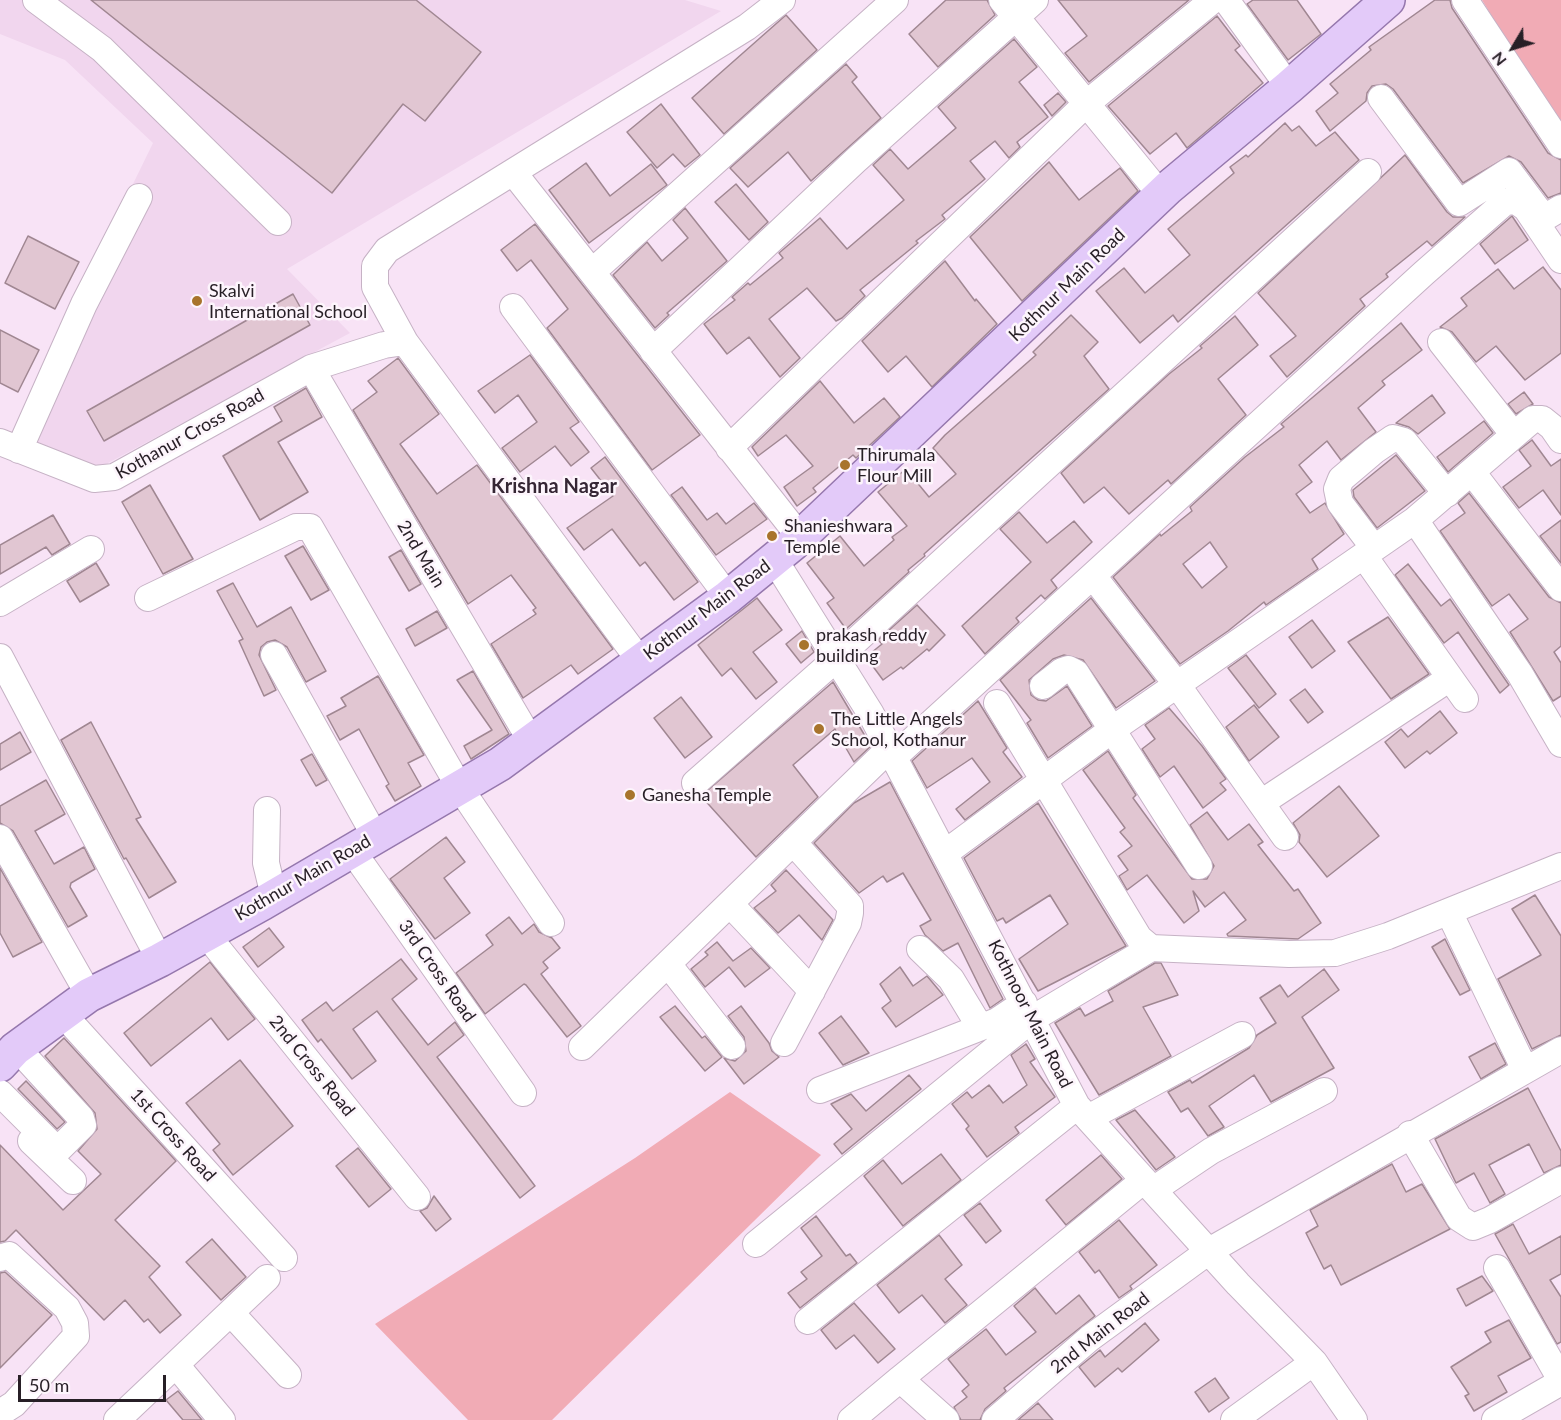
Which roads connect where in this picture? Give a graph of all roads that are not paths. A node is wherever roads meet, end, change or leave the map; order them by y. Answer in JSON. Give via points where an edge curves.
{"nodes":[{"id":1,"x":36,"y":0,"type":"edge"},
{"id":2,"x":783,"y":0,"type":"edge"},
{"id":3,"x":895,"y":0,"type":"edge"},
{"id":4,"x":1035,"y":0,"type":"edge"},
{"id":5,"x":1213,"y":0,"type":"edge"},
{"id":6,"x":1226,"y":0,"type":"edge"},
{"id":7,"x":1388,"y":0,"type":"edge"},
{"id":8,"x":1465,"y":0,"type":"edge"},
{"id":9,"x":1009,"y":8,"type":"edge"},
{"id":10,"x":1289,"y":87,"type":"junction"},
{"id":11,"x":1381,"y":98,"type":"dead end"},
{"id":12,"x":1086,"y":104,"type":"junction"},
{"id":13,"x":1561,"y":145,"type":"edge"},
{"id":14,"x":513,"y":172,"type":"junction"},
{"id":15,"x":1368,"y":172,"type":"dead end"},
{"id":16,"x":1161,"y":195,"type":"junction"},
{"id":17,"x":139,"y":196,"type":"dead end"},
{"id":18,"x":1561,"y":208,"type":"edge"},
{"id":19,"x":278,"y":222,"type":"dead end"},
{"id":20,"x":1561,"y":260,"type":"edge"},
{"id":21,"x":592,"y":272,"type":"junction"},
{"id":22,"x":513,"y":307,"type":"dead end"},
{"id":23,"x":405,"y":342,"type":"junction"},
{"id":24,"x":1441,"y":342,"type":"dead end"},
{"id":25,"x":653,"y":351,"type":"junction"},
{"id":26,"x":310,"y":368,"type":"junction"},
{"id":27,"x":1558,"y":429,"type":"edge"},
{"id":28,"x":1515,"y":435,"type":"junction"},
{"id":29,"x":10,"y":446,"type":"edge"},
{"id":30,"x":729,"y":448,"type":"junction"},
{"id":31,"x":1472,"y":472,"type":"junction"},
{"id":32,"x":1447,"y":494,"type":"junction"},
{"id":33,"x":1415,"y":520,"type":"junction"},
{"id":34,"x":800,"y":537,"type":"junction"},
{"id":35,"x":91,"y":549,"type":"dead end"},
{"id":36,"x":1369,"y":552,"type":"junction"},
{"id":37,"x":774,"y":559,"type":"junction"},
{"id":38,"x":1093,"y":576,"type":"junction"},
{"id":39,"x":1561,"y":588,"type":"edge"},
{"id":40,"x":728,"y":597,"type":"junction"},
{"id":41,"x":148,"y":598,"type":"dead end"},
{"id":42,"x":0,"y":603,"type":"edge"},
{"id":43,"x":274,"y":655,"type":"dead end"},
{"id":44,"x":0,"y":657,"type":"edge"},
{"id":45,"x":837,"y":658,"type":"junction"},
{"id":46,"x":640,"y":661,"type":"junction"},
{"id":47,"x":1450,"y":678,"type":"junction"},
{"id":48,"x":1043,"y":686,"type":"dead end"},
{"id":49,"x":1178,"y":686,"type":"junction"},
{"id":50,"x":1465,"y":699,"type":"dead end"},
{"id":51,"x":997,"y":703,"type":"dead end"},
{"id":52,"x":1113,"y":729,"type":"junction"},
{"id":53,"x":531,"y":741,"type":"junction"},
{"id":54,"x":1561,"y":744,"type":"edge"},
{"id":55,"x":892,"y":753,"type":"junction"},
{"id":56,"x":1044,"y":782,"type":"junction"},
{"id":57,"x":695,"y":783,"type":"dead end"},
{"id":58,"x":460,"y":788,"type":"junction"},
{"id":59,"x":1261,"y":803,"type":"junction"},
{"id":60,"x":267,"y":810,"type":"dead end"},
{"id":61,"x":1285,"y":837,"type":"dead end"},
{"id":62,"x":0,"y":838,"type":"edge"},
{"id":63,"x":793,"y":842,"type":"junction"},
{"id":64,"x":363,"y":843,"type":"junction"},
{"id":65,"x":945,"y":853,"type":"junction"},
{"id":66,"x":1199,"y":866,"type":"dead end"},
{"id":67,"x":1561,"y":866,"type":"edge"},
{"id":68,"x":274,"y":896,"type":"junction"},
{"id":69,"x":730,"y":904,"type":"junction"},
{"id":70,"x":1449,"y":912,"type":"junction"},
{"id":71,"x":551,"y":923,"type":"dead end"},
{"id":72,"x":206,"y":934,"type":"junction"},
{"id":73,"x":1151,"y":948,"type":"junction"},
{"id":74,"x":920,"y":949,"type":"dead end"},
{"id":75,"x":159,"y":960,"type":"junction"},
{"id":76,"x":668,"y":964,"type":"junction"},
{"id":77,"x":812,"y":991,"type":"junction"},
{"id":78,"x":88,"y":995,"type":"junction"},
{"id":79,"x":1028,"y":1011,"type":"junction"},
{"id":80,"x":61,"y":1012,"type":"junction"},
{"id":81,"x":980,"y":1027,"type":"junction"},
{"id":82,"x":1242,"y":1035,"type":"dead end"},
{"id":83,"x":784,"y":1043,"type":"dead end"},
{"id":84,"x":732,"y":1046,"type":"dead end"},
{"id":85,"x":582,"y":1047,"type":"dead end"},
{"id":86,"x":1561,"y":1050,"type":"edge"},
{"id":87,"x":8,"y":1056,"type":"edge"},
{"id":88,"x":1525,"y":1070,"type":"junction"},
{"id":89,"x":820,"y":1090,"type":"dead end"},
{"id":90,"x":1324,"y":1091,"type":"dead end"},
{"id":91,"x":0,"y":1093,"type":"edge"},
{"id":92,"x":524,"y":1093,"type":"dead end"},
{"id":93,"x":0,"y":1112,"type":"edge"},
{"id":94,"x":1083,"y":1112,"type":"junction"},
{"id":95,"x":1410,"y":1134,"type":"junction"},
{"id":96,"x":1561,"y":1179,"type":"edge"},
{"id":97,"x":73,"y":1181,"type":"dead end"},
{"id":98,"x":1149,"y":1185,"type":"junction"},
{"id":99,"x":417,"y":1197,"type":"dead end"},
{"id":100,"x":756,"y":1244,"type":"dead end"},
{"id":101,"x":1209,"y":1251,"type":"junction"},
{"id":102,"x":0,"y":1258,"type":"edge"},
{"id":103,"x":284,"y":1258,"type":"dead end"},
{"id":104,"x":1497,"y":1269,"type":"dead end"},
{"id":105,"x":267,"y":1278,"type":"dead end"},
{"id":106,"x":231,"y":1313,"type":"junction"},
{"id":107,"x":808,"y":1321,"type":"dead end"},
{"id":108,"x":1314,"y":1362,"type":"junction"},
{"id":109,"x":176,"y":1365,"type":"junction"},
{"id":110,"x":288,"y":1375,"type":"dead end"},
{"id":111,"x":900,"y":1378,"type":"junction"},
{"id":112,"x":1561,"y":1381,"type":"edge"},
{"id":113,"x":0,"y":1413,"type":"edge"},
{"id":114,"x":117,"y":1420,"type":"edge"},
{"id":115,"x":222,"y":1420,"type":"edge"},
{"id":116,"x":851,"y":1420,"type":"edge"},
{"id":117,"x":946,"y":1420,"type":"edge"},
{"id":118,"x":995,"y":1420,"type":"edge"},
{"id":119,"x":1234,"y":1420,"type":"edge"},
{"id":120,"x":1354,"y":1420,"type":"edge"},
{"id":121,"x":1495,"y":1420,"type":"edge"}],
"edges":[{"from":1,"to":19,"type":"street","via":[[102,49]]},
{"from":2,"to":14,"type":"street","via":[[747,27]]},
{"from":3,"to":21,"type":"street"},
{"from":4,"to":9,"type":"street"},
{"from":5,"to":12,"type":"street"},
{"from":6,"to":10,"type":"street"},
{"from":7,"to":10,"type":"main road","name":"Kothnur Main Road"},
{"from":8,"to":13,"type":"street"},
{"from":9,"to":12,"type":"street"},
{"from":9,"to":25,"type":"street","via":[[848,168]]},
{"from":10,"to":16,"type":"main road","name":"Kothnur Main Road"},
{"from":11,"to":18,"type":"street","via":[[1459,203],[1509,171],[1544,218]]},
{"from":12,"to":16,"type":"street"},
{"from":12,"to":30,"type":"street"},
{"from":14,"to":21,"type":"street"},
{"from":14,"to":23,"type":"street","via":[[387,250],[375,266],[375,287]]},
{"from":15,"to":45,"type":"street"},
{"from":16,"to":34,"type":"main road","name":"Kothnur Main Road"},
{"from":17,"to":29,"type":"street"},
{"from":20,"to":38,"type":"street","via":[[1526,208],[1516,201],[1505,202]]},
{"from":21,"to":25,"type":"street"},
{"from":22,"to":40,"type":"street"},
{"from":23,"to":26,"type":"street","name":"Kothanur Cross Road"},
{"from":23,"to":46,"type":"street"},
{"from":24,"to":28,"type":"street"},
{"from":25,"to":30,"type":"street"},
{"from":26,"to":29,"type":"street","name":"Kothanur Cross Road","via":[[114,477],[94,479]]},
{"from":26,"to":53,"type":"street","name":"2nd Main"},
{"from":27,"to":28,"type":"street","via":[[1542,419],[1533,420]]},
{"from":28,"to":31,"type":"street"},
{"from":30,"to":34,"type":"street"},
{"from":31,"to":32,"type":"street"},
{"from":31,"to":39,"type":"street"},
{"from":32,"to":33,"type":"street"},
{"from":32,"to":36,"type":"street","via":[[1404,441],[1393,438],[1374,451],[1341,478],[1337,489],[1340,503]]},
{"from":33,"to":36,"type":"street"},
{"from":33,"to":54,"type":"street","via":[[1520,674]]},
{"from":34,"to":37,"type":"main road","name":"Kothnur Main Road"},
{"from":35,"to":42,"type":"street"},
{"from":36,"to":47,"type":"street"},
{"from":36,"to":49,"type":"street"},
{"from":37,"to":40,"type":"main road","name":"Kothnur Main Road"},
{"from":37,"to":45,"type":"street","name":"Kothnoor Main Road"},
{"from":38,"to":49,"type":"street"},
{"from":38,"to":55,"type":"street"},
{"from":40,"to":46,"type":"main road","name":"Kothnur Main Road"},
{"from":41,"to":58,"type":"street","via":[[296,526],[310,527]]},
{"from":43,"to":64,"type":"street","name":"3rd Cross Road"},
{"from":44,"to":75,"type":"street"},
{"from":45,"to":55,"type":"street","name":"Kothnoor Main Road"},
{"from":45,"to":57,"type":"street"},
{"from":46,"to":53,"type":"main road","name":"Kothnur Main Road"},
{"from":47,"to":50,"type":"street"},
{"from":47,"to":59,"type":"street"},
{"from":48,"to":52,"type":"street","via":[[1062,671],[1076,672]]},
{"from":49,"to":52,"type":"street"},
{"from":49,"to":59,"type":"street"},
{"from":51,"to":56,"type":"street"},
{"from":52,"to":56,"type":"street"},
{"from":52,"to":66,"type":"street"},
{"from":53,"to":58,"type":"main road","name":"Kothnur Main Road"},
{"from":55,"to":63,"type":"street"},
{"from":55,"to":65,"type":"street","name":"Kothnoor Main Road"},
{"from":56,"to":65,"type":"street"},
{"from":56,"to":73,"type":"street","via":[[1139,938]]},
{"from":58,"to":64,"type":"main road","name":"Kothnur Main Road"},
{"from":58,"to":71,"type":"street"},
{"from":59,"to":61,"type":"street"},
{"from":60,"to":68,"type":"street","via":[[266,863]]},
{"from":62,"to":78,"type":"street"},
{"from":63,"to":69,"type":"street"},
{"from":63,"to":77,"type":"street","via":[[850,906],[848,923]]},
{"from":64,"to":68,"type":"main road","name":"Kothnur Main Road"},
{"from":64,"to":92,"type":"street","name":"3rd Cross Road"},
{"from":65,"to":79,"type":"street","name":"Kothnoor Main Road"},
{"from":67,"to":70,"type":"street"},
{"from":68,"to":72,"type":"main road","name":"Kothnur Main Road"},
{"from":69,"to":76,"type":"street"},
{"from":69,"to":77,"type":"street"},
{"from":70,"to":73,"type":"street","via":[[1335,953]]},
{"from":70,"to":88,"type":"street"},
{"from":72,"to":75,"type":"main road","name":"Kothnur Main Road"},
{"from":72,"to":99,"type":"street","name":"2nd Cross Road"},
{"from":73,"to":79,"type":"street"},
{"from":74,"to":81,"type":"street","via":[[951,979]]},
{"from":75,"to":78,"type":"main road","name":"Kothnur Main Road"},
{"from":76,"to":84,"type":"street"},
{"from":76,"to":85,"type":"street"},
{"from":77,"to":83,"type":"street"},
{"from":78,"to":80,"type":"main road","name":"Kothnur Main Road"},
{"from":79,"to":81,"type":"street"},
{"from":79,"to":94,"type":"street","name":"Kothnoor Main Road"},
{"from":79,"to":100,"type":"street"},
{"from":80,"to":87,"type":"main road","name":"Kothnur Main Road"},
{"from":80,"to":103,"type":"street","name":"1st Cross Road"},
{"from":81,"to":89,"type":"street"},
{"from":82,"to":94,"type":"street"},
{"from":86,"to":88,"type":"street","name":"2nd Main Road"},
{"from":87,"to":91,"type":"street","via":[[81,1118],[83,1125],[60,1148],[54,1147]]},
{"from":88,"to":95,"type":"street","name":"2nd Main Road"},
{"from":90,"to":98,"type":"street"},
{"from":93,"to":97,"type":"street"},
{"from":94,"to":98,"type":"street","name":"Kothnoor Main Road"},
{"from":94,"to":107,"type":"street"},
{"from":95,"to":96,"type":"street","via":[[1459,1218],[1473,1227]]},
{"from":95,"to":101,"type":"street","name":"2nd Main Road"},
{"from":98,"to":101,"type":"street","name":"Kothnoor Main Road"},
{"from":98,"to":111,"type":"street"},
{"from":101,"to":108,"type":"street","name":"Kothnoor Main Road"},
{"from":101,"to":118,"type":"street","name":"2nd Main Road","via":[[1090,1338]]},
{"from":102,"to":113,"type":"street","via":[[9,1255],[67,1308],[75,1323],[76,1336],[14,1404]]},
{"from":104,"to":112,"type":"street"},
{"from":105,"to":106,"type":"street"},
{"from":106,"to":109,"type":"street"},
{"from":106,"to":110,"type":"street"},
{"from":108,"to":119,"type":"street"},
{"from":108,"to":120,"type":"street","name":"Kothnoor Main Road"},
{"from":109,"to":114,"type":"street"},
{"from":109,"to":115,"type":"street"},
{"from":111,"to":116,"type":"street"},
{"from":111,"to":117,"type":"street"},
{"from":112,"to":121,"type":"street"}]}
